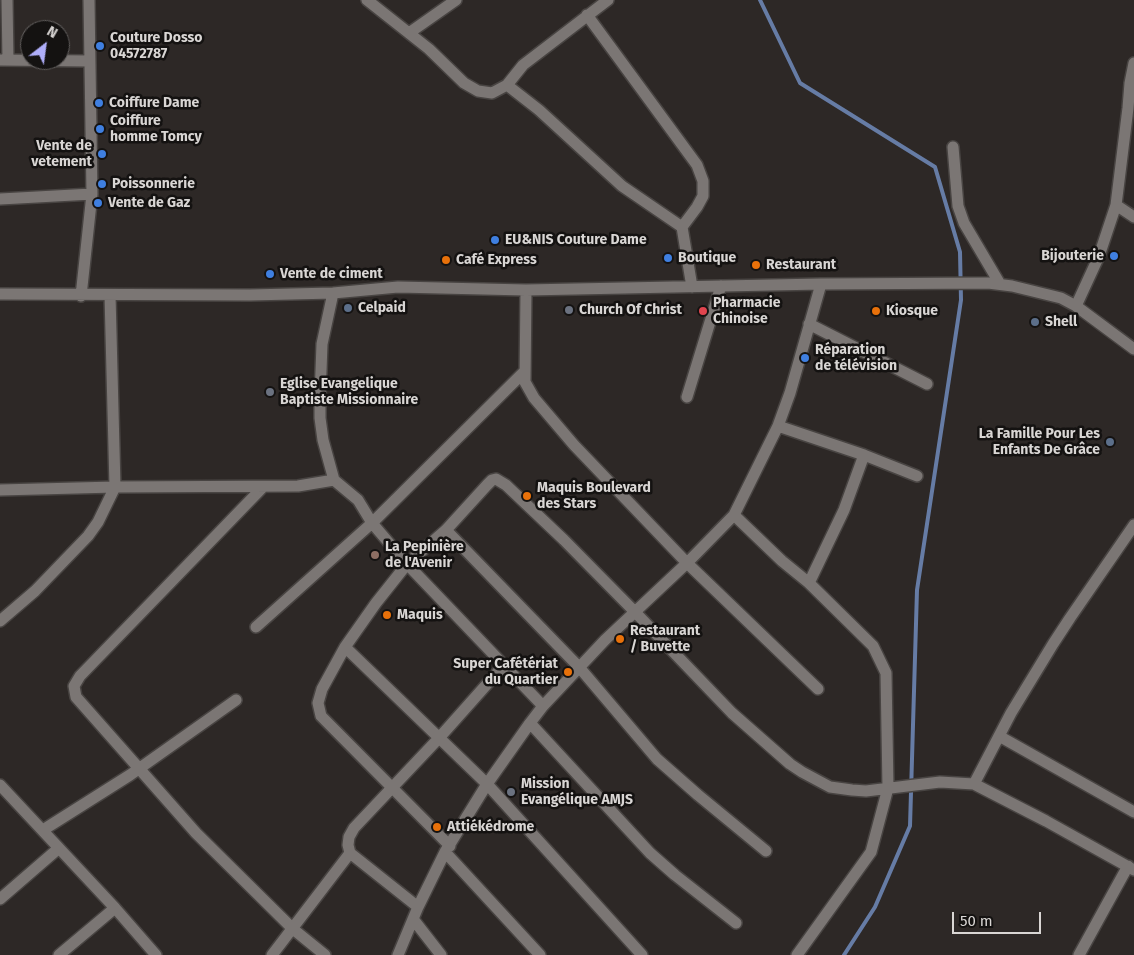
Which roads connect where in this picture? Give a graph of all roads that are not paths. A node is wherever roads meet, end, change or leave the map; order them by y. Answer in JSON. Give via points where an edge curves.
{"nodes":[{"id":1,"x":7,"y":0,"type":"edge"},
{"id":2,"x":89,"y":0,"type":"edge"},
{"id":3,"x":367,"y":0,"type":"edge"},
{"id":4,"x":456,"y":0,"type":"edge"},
{"id":5,"x":608,"y":0,"type":"edge"},
{"id":6,"x":587,"y":15,"type":"junction"},
{"id":7,"x":409,"y":33,"type":"junction"},
{"id":8,"x":4,"y":60,"type":"edge"},
{"id":9,"x":89,"y":61,"type":"junction"},
{"id":10,"x":1134,"y":63,"type":"edge"},
{"id":11,"x":507,"y":85,"type":"junction"},
{"id":12,"x":952,"y":147,"type":"dead end"},
{"id":13,"x":92,"y":194,"type":"junction"},
{"id":14,"x":0,"y":199,"type":"edge"},
{"id":15,"x":1116,"y":205,"type":"junction"},
{"id":16,"x":1134,"y":217,"type":"edge"},
{"id":17,"x":682,"y":227,"type":"junction"},
{"id":18,"x":821,"y":284,"type":"junction"},
{"id":19,"x":1000,"y":284,"type":"junction"},
{"id":20,"x":721,"y":286,"type":"junction"},
{"id":21,"x":692,"y":287,"type":"junction"},
{"id":22,"x":526,"y":290,"type":"junction"},
{"id":23,"x":333,"y":293,"type":"junction"},
{"id":24,"x":0,"y":294,"type":"edge"},
{"id":25,"x":110,"y":295,"type":"junction"},
{"id":26,"x":81,"y":296,"type":"junction"},
{"id":27,"x":1076,"y":306,"type":"junction"},
{"id":28,"x":809,"y":324,"type":"junction"},
{"id":29,"x":1134,"y":349,"type":"edge"},
{"id":30,"x":525,"y":371,"type":"junction"},
{"id":31,"x":928,"y":384,"type":"dead end"},
{"id":32,"x":687,"y":397,"type":"dead end"},
{"id":33,"x":778,"y":426,"type":"junction"},
{"id":34,"x":864,"y":455,"type":"junction"},
{"id":35,"x":917,"y":476,"type":"dead end"},
{"id":36,"x":334,"y":480,"type":"junction"},
{"id":37,"x":115,"y":486,"type":"junction"},
{"id":38,"x":263,"y":487,"type":"junction"},
{"id":39,"x":0,"y":490,"type":"edge"},
{"id":40,"x":734,"y":515,"type":"junction"},
{"id":41,"x":372,"y":523,"type":"junction"},
{"id":42,"x":1134,"y":526,"type":"edge"},
{"id":43,"x":446,"y":530,"type":"junction"},
{"id":44,"x":687,"y":563,"type":"junction"},
{"id":45,"x":407,"y":564,"type":"junction"},
{"id":46,"x":809,"y":583,"type":"junction"},
{"id":47,"x":636,"y":612,"type":"junction"},
{"id":48,"x":0,"y":621,"type":"edge"},
{"id":49,"x":256,"y":627,"type":"dead end"},
{"id":50,"x":345,"y":647,"type":"junction"},
{"id":51,"x":504,"y":665,"type":"junction"},
{"id":52,"x":579,"y":667,"type":"junction"},
{"id":53,"x":818,"y":689,"type":"dead end"},
{"id":54,"x":236,"y":700,"type":"dead end"},
{"id":55,"x":543,"y":706,"type":"junction"},
{"id":56,"x":530,"y":723,"type":"junction"},
{"id":57,"x":999,"y":736,"type":"junction"},
{"id":58,"x":439,"y":738,"type":"junction"},
{"id":59,"x":140,"y":768,"type":"junction"},
{"id":60,"x":487,"y":784,"type":"junction"},
{"id":61,"x":974,"y":784,"type":"junction"},
{"id":62,"x":0,"y":786,"type":"edge"},
{"id":63,"x":391,"y":788,"type":"junction"},
{"id":64,"x":888,"y":788,"type":"junction"},
{"id":65,"x":1134,"y":812,"type":"edge"},
{"id":66,"x":43,"y":830,"type":"junction"},
{"id":67,"x":59,"y":848,"type":"junction"},
{"id":68,"x":448,"y":849,"type":"junction"},
{"id":69,"x":766,"y":851,"type":"dead end"},
{"id":70,"x":350,"y":853,"type":"junction"},
{"id":71,"x":1131,"y":868,"type":"edge"},
{"id":72,"x":0,"y":899,"type":"edge"},
{"id":73,"x":418,"y":907,"type":"junction"},
{"id":74,"x":115,"y":908,"type":"junction"},
{"id":75,"x":413,"y":920,"type":"junction"},
{"id":76,"x":736,"y":923,"type":"dead end"},
{"id":77,"x":293,"y":929,"type":"junction"},
{"id":78,"x":59,"y":955,"type":"edge"},
{"id":79,"x":156,"y":955,"type":"edge"},
{"id":80,"x":272,"y":955,"type":"edge"},
{"id":81,"x":325,"y":955,"type":"edge"},
{"id":82,"x":398,"y":955,"type":"edge"},
{"id":83,"x":442,"y":955,"type":"edge"},
{"id":84,"x":540,"y":955,"type":"edge"},
{"id":85,"x":642,"y":955,"type":"edge"},
{"id":86,"x":797,"y":955,"type":"edge"},
{"id":87,"x":1079,"y":955,"type":"edge"}],
"edges":[{"from":1,"to":8,"type":"street"},
{"from":2,"to":9,"type":"street"},
{"from":3,"to":7,"type":"street"},
{"from":4,"to":7,"type":"street"},
{"from":5,"to":6,"type":"street"},
{"from":6,"to":11,"type":"street","via":[[523,65]]},
{"from":6,"to":17,"type":"street","via":[[696,165],[703,181],[703,196]]},
{"from":7,"to":11,"type":"street","via":[[464,83],[478,91],[492,93]]},
{"from":8,"to":9,"type":"street"},
{"from":9,"to":13,"type":"street"},
{"from":10,"to":15,"type":"street"},
{"from":11,"to":17,"type":"street","via":[[622,186]]},
{"from":12,"to":19,"type":"street","via":[[958,206],[964,223]]},
{"from":13,"to":14,"type":"street"},
{"from":13,"to":26,"type":"street"},
{"from":15,"to":16,"type":"street"},
{"from":15,"to":27,"type":"street","via":[[1099,256]]},
{"from":17,"to":21,"type":"street"},
{"from":18,"to":19,"type":"street"},
{"from":18,"to":20,"type":"street"},
{"from":18,"to":28,"type":"street"},
{"from":19,"to":27,"type":"street","via":[[1061,298]]},
{"from":20,"to":21,"type":"street"},
{"from":20,"to":32,"type":"street"},
{"from":21,"to":22,"type":"street"},
{"from":22,"to":23,"type":"street","via":[[398,287]]},
{"from":22,"to":30,"type":"street"},
{"from":23,"to":25,"type":"street"},
{"from":23,"to":36,"type":"street","via":[[322,344],[320,418]]},
{"from":24,"to":26,"type":"street"},
{"from":25,"to":26,"type":"street"},
{"from":25,"to":37,"type":"street"},
{"from":27,"to":29,"type":"street"},
{"from":28,"to":31,"type":"street"},
{"from":28,"to":33,"type":"street"},
{"from":30,"to":41,"type":"street"},
{"from":30,"to":44,"type":"street","via":[[525,382],[534,398],[574,445]]},
{"from":33,"to":34,"type":"street"},
{"from":33,"to":40,"type":"street"},
{"from":34,"to":35,"type":"street"},
{"from":34,"to":46,"type":"street","via":[[844,510]]},
{"from":36,"to":38,"type":"street"},
{"from":36,"to":41,"type":"street","via":[[358,500]]},
{"from":37,"to":38,"type":"street"},
{"from":37,"to":39,"type":"street"},
{"from":37,"to":48,"type":"street","via":[[88,536],[35,592]]},
{"from":38,"to":59,"type":"street","via":[[76,681],[76,697]]},
{"from":40,"to":44,"type":"street"},
{"from":40,"to":46,"type":"street"},
{"from":41,"to":45,"type":"street"},
{"from":41,"to":49,"type":"street"},
{"from":42,"to":57,"type":"street","via":[[1070,618]]},
{"from":43,"to":45,"type":"street"},
{"from":43,"to":47,"type":"street","via":[[492,480],[500,480]]},
{"from":43,"to":52,"type":"street"},
{"from":44,"to":47,"type":"street"},
{"from":44,"to":53,"type":"street"},
{"from":45,"to":50,"type":"street"},
{"from":45,"to":51,"type":"street"},
{"from":46,"to":64,"type":"street","via":[[872,646],[886,673]]},
{"from":47,"to":52,"type":"street"},
{"from":47,"to":64,"type":"street","via":[[732,713],[796,768],[830,787],[866,791]]},
{"from":50,"to":58,"type":"street"},
{"from":50,"to":63,"type":"street","via":[[322,689],[318,703],[321,716]]},
{"from":51,"to":55,"type":"street"},
{"from":51,"to":58,"type":"street"},
{"from":52,"to":55,"type":"street"},
{"from":52,"to":69,"type":"street","via":[[657,759]]},
{"from":54,"to":59,"type":"street"},
{"from":55,"to":56,"type":"street"},
{"from":56,"to":60,"type":"street"},
{"from":56,"to":76,"type":"street","via":[[650,853]]},
{"from":57,"to":61,"type":"street"},
{"from":57,"to":65,"type":"street"},
{"from":58,"to":60,"type":"street"},
{"from":58,"to":63,"type":"street"},
{"from":59,"to":66,"type":"street"},
{"from":59,"to":77,"type":"street","via":[[196,833]]},
{"from":60,"to":68,"type":"street"},
{"from":60,"to":85,"type":"street"},
{"from":61,"to":64,"type":"street","via":[[940,782]]},
{"from":61,"to":71,"type":"street"},
{"from":62,"to":66,"type":"street"},
{"from":63,"to":68,"type":"street"},
{"from":63,"to":70,"type":"street","via":[[354,828],[349,837]]},
{"from":64,"to":86,"type":"street","via":[[871,852]]},
{"from":66,"to":67,"type":"street"},
{"from":67,"to":72,"type":"street"},
{"from":67,"to":74,"type":"street"},
{"from":68,"to":73,"type":"street"},
{"from":68,"to":84,"type":"street"},
{"from":70,"to":73,"type":"street"},
{"from":70,"to":77,"type":"street"},
{"from":71,"to":87,"type":"street"},
{"from":73,"to":75,"type":"street"},
{"from":74,"to":78,"type":"street"},
{"from":74,"to":79,"type":"street"},
{"from":75,"to":82,"type":"street"},
{"from":75,"to":83,"type":"street"},
{"from":77,"to":80,"type":"street"},
{"from":77,"to":81,"type":"street"}]}
